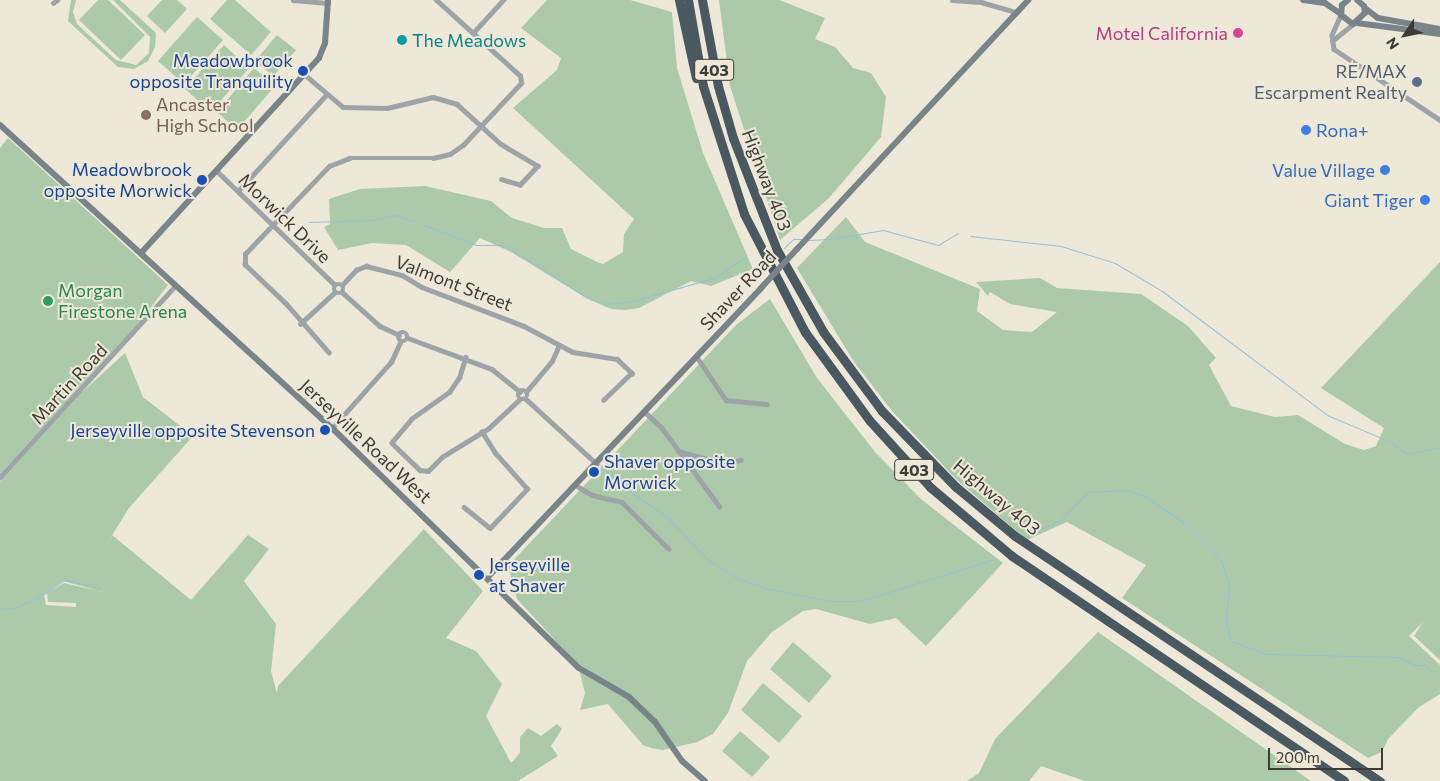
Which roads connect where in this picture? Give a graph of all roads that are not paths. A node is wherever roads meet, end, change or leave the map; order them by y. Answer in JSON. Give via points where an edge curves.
{"nodes":[{"id":1,"x":293,"y":0,"type":"edge"},
{"id":2,"x":436,"y":0,"type":"edge"},
{"id":3,"x":503,"y":0,"type":"edge"},
{"id":4,"x":678,"y":0,"type":"edge"},
{"id":5,"x":688,"y":0,"type":"edge"},
{"id":6,"x":702,"y":0,"type":"edge"},
{"id":7,"x":708,"y":0,"type":"edge"},
{"id":8,"x":952,"y":0,"type":"edge"},
{"id":9,"x":1028,"y":0,"type":"edge"},
{"id":10,"x":1303,"y":0,"type":"edge"},
{"id":11,"x":1348,"y":0,"type":"edge"},
{"id":12,"x":1357,"y":0,"type":"edge"},
{"id":13,"x":328,"y":1,"type":"edge"},
{"id":14,"x":1366,"y":5,"type":"edge"},
{"id":15,"x":1017,"y":12,"type":"junction"},
{"id":16,"x":1341,"y":15,"type":"junction"},
{"id":17,"x":1355,"y":23,"type":"junction"},
{"id":18,"x":1440,"y":29,"type":"edge"},
{"id":19,"x":472,"y":33,"type":"junction"},
{"id":20,"x":1440,"y":34,"type":"edge"},
{"id":21,"x":1332,"y":41,"type":"junction"},
{"id":22,"x":304,"y":74,"type":"junction"},
{"id":23,"x":325,"y":96,"type":"junction"},
{"id":24,"x":1440,"y":120,"type":"edge"},
{"id":25,"x":0,"y":125,"type":"edge"},
{"id":26,"x":482,"y":126,"type":"junction"},
{"id":27,"x":733,"y":138,"type":"junction"},
{"id":28,"x":721,"y":152,"type":"junction"},
{"id":29,"x":216,"y":170,"type":"junction"},
{"id":30,"x":502,"y":180,"type":"dead end"},
{"id":31,"x":238,"y":191,"type":"junction"},
{"id":32,"x":273,"y":224,"type":"junction"},
{"id":33,"x":141,"y":253,"type":"junction"},
{"id":34,"x":342,"y":285,"type":"junction"},
{"id":35,"x":174,"y":286,"type":"junction"},
{"id":36,"x":335,"y":286,"type":"junction"},
{"id":37,"x":335,"y":292,"type":"junction"},
{"id":38,"x":342,"y":292,"type":"junction"},
{"id":39,"x":300,"y":324,"type":"junction"},
{"id":40,"x":399,"y":335,"type":"junction"},
{"id":41,"x":408,"y":338,"type":"junction"},
{"id":42,"x":402,"y":341,"type":"junction"},
{"id":43,"x":559,"y":345,"type":"junction"},
{"id":44,"x":329,"y":353,"type":"dead end"},
{"id":45,"x":466,"y":357,"type":"junction"},
{"id":46,"x":697,"y":357,"type":"junction"},
{"id":47,"x":520,"y":392,"type":"junction"},
{"id":48,"x":526,"y":392,"type":"junction"},
{"id":49,"x":520,"y":399,"type":"junction"},
{"id":50,"x":526,"y":399,"type":"junction"},
{"id":51,"x":604,"y":400,"type":"dead end"},
{"id":52,"x":768,"y":404,"type":"dead end"},
{"id":53,"x":645,"y":412,"type":"junction"},
{"id":54,"x":332,"y":428,"type":"junction"},
{"id":55,"x":482,"y":432,"type":"junction"},
{"id":56,"x":678,"y":451,"type":"junction"},
{"id":57,"x":741,"y":460,"type":"dead end"},
{"id":58,"x":596,"y":464,"type":"junction"},
{"id":59,"x":0,"y":477,"type":"edge"},
{"id":60,"x":577,"y":486,"type":"junction"},
{"id":61,"x":719,"y":506,"type":"dead end"},
{"id":62,"x":464,"y":507,"type":"dead end"},
{"id":63,"x":669,"y":549,"type":"dead end"},
{"id":64,"x":488,"y":577,"type":"junction"},
{"id":65,"x":705,"y":781,"type":"edge"},
{"id":66,"x":1344,"y":781,"type":"edge"},
{"id":67,"x":1380,"y":781,"type":"edge"}],
"edges":[{"from":1,"to":13,"type":"street"},
{"from":2,"to":19,"type":"street"},
{"from":3,"to":19,"type":"street"},
{"from":4,"to":28,"type":"highway","via":[[703,105]]},
{"from":5,"to":28,"type":"highway","name":"Highway 403","number":"403","via":[[703,86]]},
{"from":6,"to":27,"type":"highway","name":"Highway 403","number":"403","via":[[718,86]]},
{"from":7,"to":27,"type":"highway"},
{"from":8,"to":15,"type":"street","via":[[981,2]]},
{"from":9,"to":15,"type":"main road","name":"Shaver Road"},
{"from":10,"to":16,"type":"main road","via":[[1325,3]]},
{"from":11,"to":16,"type":"main road"},
{"from":12,"to":14,"type":"main road"},
{"from":13,"to":22,"type":"main road","via":[[323,50]]},
{"from":14,"to":17,"type":"main road"},
{"from":14,"to":18,"type":"main road","via":[[1378,18]]},
{"from":15,"to":46,"type":"main road","name":"Shaver Road","bridge":true},
{"from":16,"to":17,"type":"main road"},
{"from":16,"to":21,"type":"street"},
{"from":17,"to":20,"type":"main road"},
{"from":17,"to":21,"type":"street"},
{"from":19,"to":26,"type":"street","via":[[521,80]]},
{"from":21,"to":24,"type":"street","via":[[1334,49]]},
{"from":22,"to":23,"type":"street"},
{"from":22,"to":29,"type":"main road"},
{"from":23,"to":26,"type":"street","via":[[343,107],[356,109],[387,108],[440,98],[458,104]]},
{"from":23,"to":31,"type":"street"},
{"from":25,"to":33,"type":"main road","name":"Jerseyville Road West"},
{"from":26,"to":30,"type":"street","via":[[501,144],[538,166],[517,186]]},
{"from":26,"to":32,"type":"street","via":[[459,148],[440,157],[353,158],[334,162]]},
{"from":27,"to":67,"type":"highway","name":"Highway 403","number":"403","via":[[777,250],[824,333],[882,411],[956,487],[1022,541]]},
{"from":28,"to":66,"type":"highway","name":"Highway 403","number":"403","via":[[764,260],[805,332],[870,421],[930,487],[1012,556]]},
{"from":29,"to":31,"type":"street","name":"Morwick Drive"},
{"from":29,"to":33,"type":"main road"},
{"from":31,"to":32,"type":"street","name":"Morwick Drive"},
{"from":32,"to":36,"type":"street","name":"Morwick Drive"},
{"from":32,"to":39,"type":"street","via":[[245,254],[245,265],[286,304]]},
{"from":33,"to":35,"type":"main road","name":"Jerseyville Road West"},
{"from":34,"to":36,"type":"street"},
{"from":34,"to":38,"type":"street"},
{"from":34,"to":43,"type":"street","name":"Valmont Street","via":[[356,270],[366,266],[402,275],[422,287],[494,312]]},
{"from":35,"to":54,"type":"main road","name":"Jerseyville Road West"},
{"from":35,"to":59,"type":"street","name":"Martin Road"},
{"from":36,"to":37,"type":"street"},
{"from":37,"to":38,"type":"street"},
{"from":37,"to":39,"type":"street"},
{"from":38,"to":40,"type":"street","via":[[380,326]]},
{"from":39,"to":44,"type":"street"},
{"from":40,"to":41,"type":"street","via":[[405,332]]},
{"from":40,"to":42,"type":"street"},
{"from":41,"to":42,"type":"street"},
{"from":41,"to":45,"type":"street"},
{"from":42,"to":54,"type":"street","via":[[391,362]]},
{"from":43,"to":48,"type":"street","via":[[552,361]]},
{"from":43,"to":51,"type":"street","via":[[573,352],[617,358],[629,367],[632,373]]},
{"from":45,"to":47,"type":"street","via":[[492,369]]},
{"from":45,"to":55,"type":"street","via":[[450,392],[412,419],[392,443],[420,470],[428,472],[442,457]]},
{"from":46,"to":52,"type":"street","via":[[726,400]]},
{"from":46,"to":53,"type":"main road","name":"Shaver Road"},
{"from":47,"to":48,"type":"street"},
{"from":47,"to":49,"type":"street"},
{"from":48,"to":50,"type":"street"},
{"from":49,"to":50,"type":"street"},
{"from":49,"to":55,"type":"street"},
{"from":50,"to":58,"type":"street"},
{"from":53,"to":56,"type":"street"},
{"from":53,"to":58,"type":"main road","name":"Shaver Road"},
{"from":54,"to":64,"type":"main road","name":"Jerseyville Road West"},
{"from":55,"to":62,"type":"street","via":[[495,453],[527,489],[490,528]]},
{"from":56,"to":57,"type":"street","via":[[722,463]]},
{"from":56,"to":61,"type":"street"},
{"from":58,"to":60,"type":"main road","name":"Shaver Road"},
{"from":60,"to":63,"type":"street","via":[[592,495],[622,502]]},
{"from":60,"to":64,"type":"main road","name":"Shaver Road"},
{"from":64,"to":65,"type":"main road","name":"Jerseyville Road West","via":[[579,668],[629,696],[655,722],[682,761]]}]}
